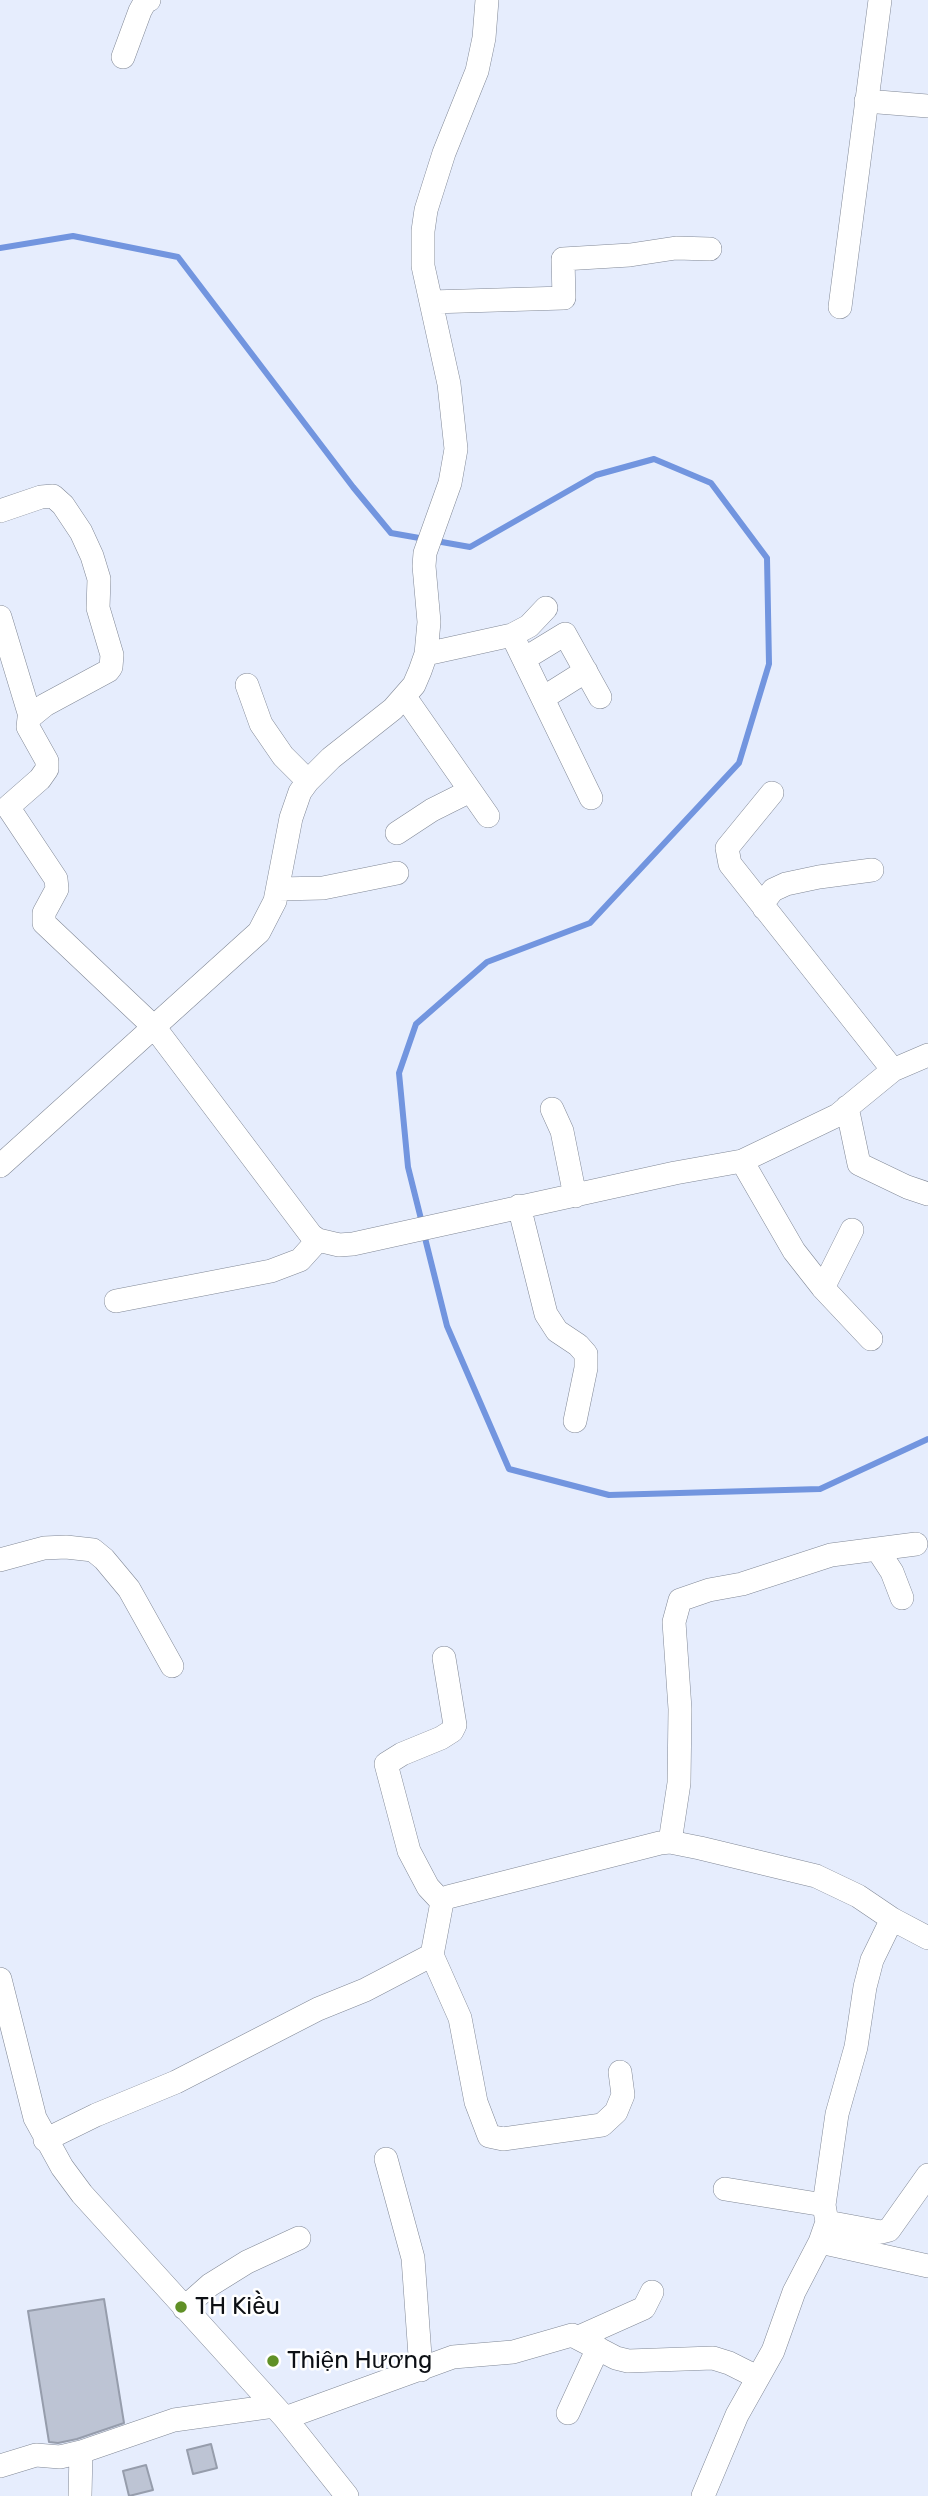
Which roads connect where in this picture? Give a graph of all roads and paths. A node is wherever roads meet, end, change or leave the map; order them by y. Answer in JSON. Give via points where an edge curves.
{"nodes":[{"id":1,"x":149,"y":0,"type":"edge"},
{"id":2,"x":486,"y":0,"type":"edge"},
{"id":3,"x":880,"y":0,"type":"edge"},
{"id":4,"x":123,"y":57,"type":"dead end"},
{"id":5,"x":866,"y":101,"type":"junction"},
{"id":6,"x":928,"y":106,"type":"edge"},
{"id":7,"x":710,"y":249,"type":"dead end"},
{"id":8,"x":431,"y":302,"type":"junction"},
{"id":9,"x":840,"y":307,"type":"dead end"},
{"id":10,"x":0,"y":510,"type":"edge"},
{"id":11,"x":546,"y":608,"type":"dead end"},
{"id":12,"x":0,"y":617,"type":"edge"},
{"id":13,"x":512,"y":635,"type":"junction"},
{"id":14,"x":426,"y":654,"type":"junction"},
{"id":15,"x":524,"y":659,"type":"junction"},
{"id":16,"x":586,"y":671,"type":"junction"},
{"id":17,"x":247,"y":685,"type":"dead end"},
{"id":18,"x":405,"y":697,"type":"junction"},
{"id":19,"x":600,"y":697,"type":"dead end"},
{"id":20,"x":543,"y":698,"type":"junction"},
{"id":21,"x":30,"y":716,"type":"junction"},
{"id":22,"x":308,"y":781,"type":"junction"},
{"id":23,"x":470,"y":791,"type":"junction"},
{"id":24,"x":772,"y":793,"type":"dead end"},
{"id":25,"x":591,"y":798,"type":"dead end"},
{"id":26,"x":488,"y":816,"type":"dead end"},
{"id":27,"x":397,"y":833,"type":"dead end"},
{"id":28,"x":872,"y":870,"type":"dead end"},
{"id":29,"x":397,"y":873,"type":"dead end"},
{"id":30,"x":279,"y":889,"type":"junction"},
{"id":31,"x":764,"y":908,"type":"junction"},
{"id":32,"x":155,"y":1028,"type":"junction"},
{"id":33,"x":928,"y":1055,"type":"edge"},
{"id":34,"x":893,"y":1070,"type":"junction"},
{"id":35,"x":847,"y":1107,"type":"junction"},
{"id":36,"x":552,"y":1110,"type":"dead end"},
{"id":37,"x":742,"y":1161,"type":"junction"},
{"id":38,"x":0,"y":1166,"type":"edge"},
{"id":39,"x":928,"y":1194,"type":"edge"},
{"id":40,"x":575,"y":1196,"type":"junction"},
{"id":41,"x":519,"y":1206,"type":"junction"},
{"id":42,"x":852,"y":1230,"type":"dead end"},
{"id":43,"x":318,"y":1240,"type":"junction"},
{"id":44,"x":823,"y":1288,"type":"junction"},
{"id":45,"x":116,"y":1301,"type":"dead end"},
{"id":46,"x":871,"y":1339,"type":"dead end"},
{"id":47,"x":575,"y":1421,"type":"dead end"},
{"id":48,"x":916,"y":1544,"type":"dead end"},
{"id":49,"x":877,"y":1549,"type":"junction"},
{"id":50,"x":0,"y":1560,"type":"edge"},
{"id":51,"x":902,"y":1598,"type":"dead end"},
{"id":52,"x":444,"y":1658,"type":"dead end"},
{"id":53,"x":172,"y":1665,"type":"dead end"},
{"id":54,"x":670,"y":1842,"type":"junction"},
{"id":55,"x":442,"y":1902,"type":"junction"},
{"id":56,"x":892,"y":1919,"type":"junction"},
{"id":57,"x":928,"y":1938,"type":"edge"},
{"id":58,"x":432,"y":1955,"type":"junction"},
{"id":59,"x":0,"y":1979,"type":"edge"},
{"id":60,"x":620,"y":2072,"type":"dead end"},
{"id":61,"x":46,"y":2140,"type":"junction"},
{"id":62,"x":386,"y":2159,"type":"dead end"},
{"id":63,"x":928,"y":2175,"type":"edge"},
{"id":64,"x":725,"y":2189,"type":"dead end"},
{"id":65,"x":823,"y":2223,"type":"junction"},
{"id":66,"x":299,"y":2238,"type":"dead end"},
{"id":67,"x":928,"y":2266,"type":"edge"},
{"id":68,"x":652,"y":2292,"type":"dead end"},
{"id":69,"x":184,"y":2308,"type":"junction"},
{"id":70,"x":588,"y":2343,"type":"junction"},
{"id":71,"x":421,"y":2370,"type":"junction"},
{"id":72,"x":757,"y":2377,"type":"junction"},
{"id":73,"x":279,"y":2412,"type":"junction"},
{"id":74,"x":568,"y":2413,"type":"dead end"},
{"id":75,"x":81,"y":2452,"type":"junction"},
{"id":76,"x":0,"y":2466,"type":"edge"},
{"id":77,"x":80,"y":2496,"type":"edge"},
{"id":78,"x":347,"y":2496,"type":"edge"},
{"id":79,"x":703,"y":2496,"type":"edge"}],
"edges":[{"from":1,"to":4,"type":"street","via":[[140,11]]},
{"from":2,"to":8,"type":"street","via":[[477,71],[426,211],[423,266]]},
{"from":3,"to":5,"type":"street"},
{"from":5,"to":6,"type":"street"},
{"from":5,"to":9,"type":"street"},
{"from":7,"to":8,"type":"street","via":[[563,259],[564,298]]},
{"from":8,"to":14,"type":"street","via":[[449,384],[456,449],[425,553]]},
{"from":10,"to":21,"type":"street","via":[[41,497],[54,496],[63,505],[92,556],[99,579],[98,608],[112,655],[108,671]]},
{"from":11,"to":13,"type":"street","via":[[529,626]]},
{"from":12,"to":21,"type":"street"},
{"from":13,"to":14,"type":"street"},
{"from":13,"to":15,"type":"street"},
{"from":14,"to":18,"type":"street"},
{"from":15,"to":16,"type":"street","via":[[565,634]]},
{"from":15,"to":20,"type":"street"},
{"from":16,"to":19,"type":"street"},
{"from":16,"to":20,"type":"street"},
{"from":17,"to":22,"type":"street","via":[[261,724]]},
{"from":18,"to":22,"type":"street"},
{"from":18,"to":23,"type":"street"},
{"from":20,"to":25,"type":"street"},
{"from":21,"to":32,"type":"street","via":[[28,727],[47,769],[8,807],[56,879],[57,889],[44,913],[44,923]]},
{"from":22,"to":30,"type":"street","via":[[295,804]]},
{"from":23,"to":26,"type":"street"},
{"from":23,"to":27,"type":"street"},
{"from":24,"to":31,"type":"street","via":[[727,848],[730,864]]},
{"from":28,"to":31,"type":"street","via":[[786,884],[773,891]]},
{"from":29,"to":30,"type":"street","via":[[323,888]]},
{"from":30,"to":32,"type":"street","via":[[259,932]]},
{"from":31,"to":34,"type":"street"},
{"from":32,"to":38,"type":"street"},
{"from":32,"to":43,"type":"street"},
{"from":33,"to":34,"type":"street"},
{"from":34,"to":35,"type":"street"},
{"from":35,"to":37,"type":"street"},
{"from":35,"to":39,"type":"street","via":[[859,1164]]},
{"from":36,"to":40,"type":"street","via":[[562,1131]]},
{"from":37,"to":40,"type":"street"},
{"from":37,"to":44,"type":"street","via":[[794,1251]]},
{"from":40,"to":41,"type":"street"},
{"from":41,"to":43,"type":"street","via":[[339,1245]]},
{"from":41,"to":47,"type":"street","via":[[546,1314],[557,1331],[586,1354]]},
{"from":42,"to":44,"type":"street"},
{"from":43,"to":45,"type":"street","via":[[300,1260],[271,1271]]},
{"from":44,"to":46,"type":"street"},
{"from":48,"to":49,"type":"street"},
{"from":49,"to":51,"type":"street"},
{"from":49,"to":54,"type":"street","via":[[831,1555],[680,1600],[674,1622],[679,1783]]},
{"from":50,"to":53,"type":"street","via":[[44,1548],[93,1550],[129,1589]]},
{"from":52,"to":55,"type":"street","via":[[455,1725],[452,1731],[387,1762],[409,1851],[428,1887]]},
{"from":54,"to":55,"type":"street","via":[[456,1893]]},
{"from":54,"to":56,"type":"street","via":[[816,1876],[859,1896]]},
{"from":55,"to":58,"type":"street"},
{"from":56,"to":57,"type":"street"},
{"from":56,"to":65,"type":"street","via":[[865,1987],[856,2047],[837,2114]]},
{"from":58,"to":60,"type":"street","via":[[460,2018],[476,2102],[489,2136],[503,2139],[602,2125],[623,2095]]},
{"from":58,"to":61,"type":"street","via":[[176,2082]]},
{"from":59,"to":61,"type":"street","via":[[34,2118]]},
{"from":61,"to":69,"type":"street","via":[[82,2194]]},
{"from":62,"to":71,"type":"street","via":[[413,2258]]},
{"from":63,"to":65,"type":"street","via":[[889,2230]]},
{"from":64,"to":65,"type":"street"},
{"from":65,"to":67,"type":"street"},
{"from":65,"to":72,"type":"street","via":[[773,2351]]},
{"from":66,"to":69,"type":"street","via":[[210,2284]]},
{"from":68,"to":70,"type":"street","via":[[644,2308]]},
{"from":69,"to":73,"type":"street"},
{"from":70,"to":71,"type":"street","via":[[563,2336],[513,2352],[453,2357]]},
{"from":70,"to":72,"type":"street","via":[[628,2361],[713,2358]]},
{"from":70,"to":74,"type":"street"},
{"from":71,"to":73,"type":"street"},
{"from":72,"to":79,"type":"street"},
{"from":73,"to":75,"type":"street","via":[[174,2420]]},
{"from":73,"to":78,"type":"street"},
{"from":75,"to":76,"type":"street","via":[[60,2457],[36,2455]]},
{"from":75,"to":77,"type":"street"}]}
